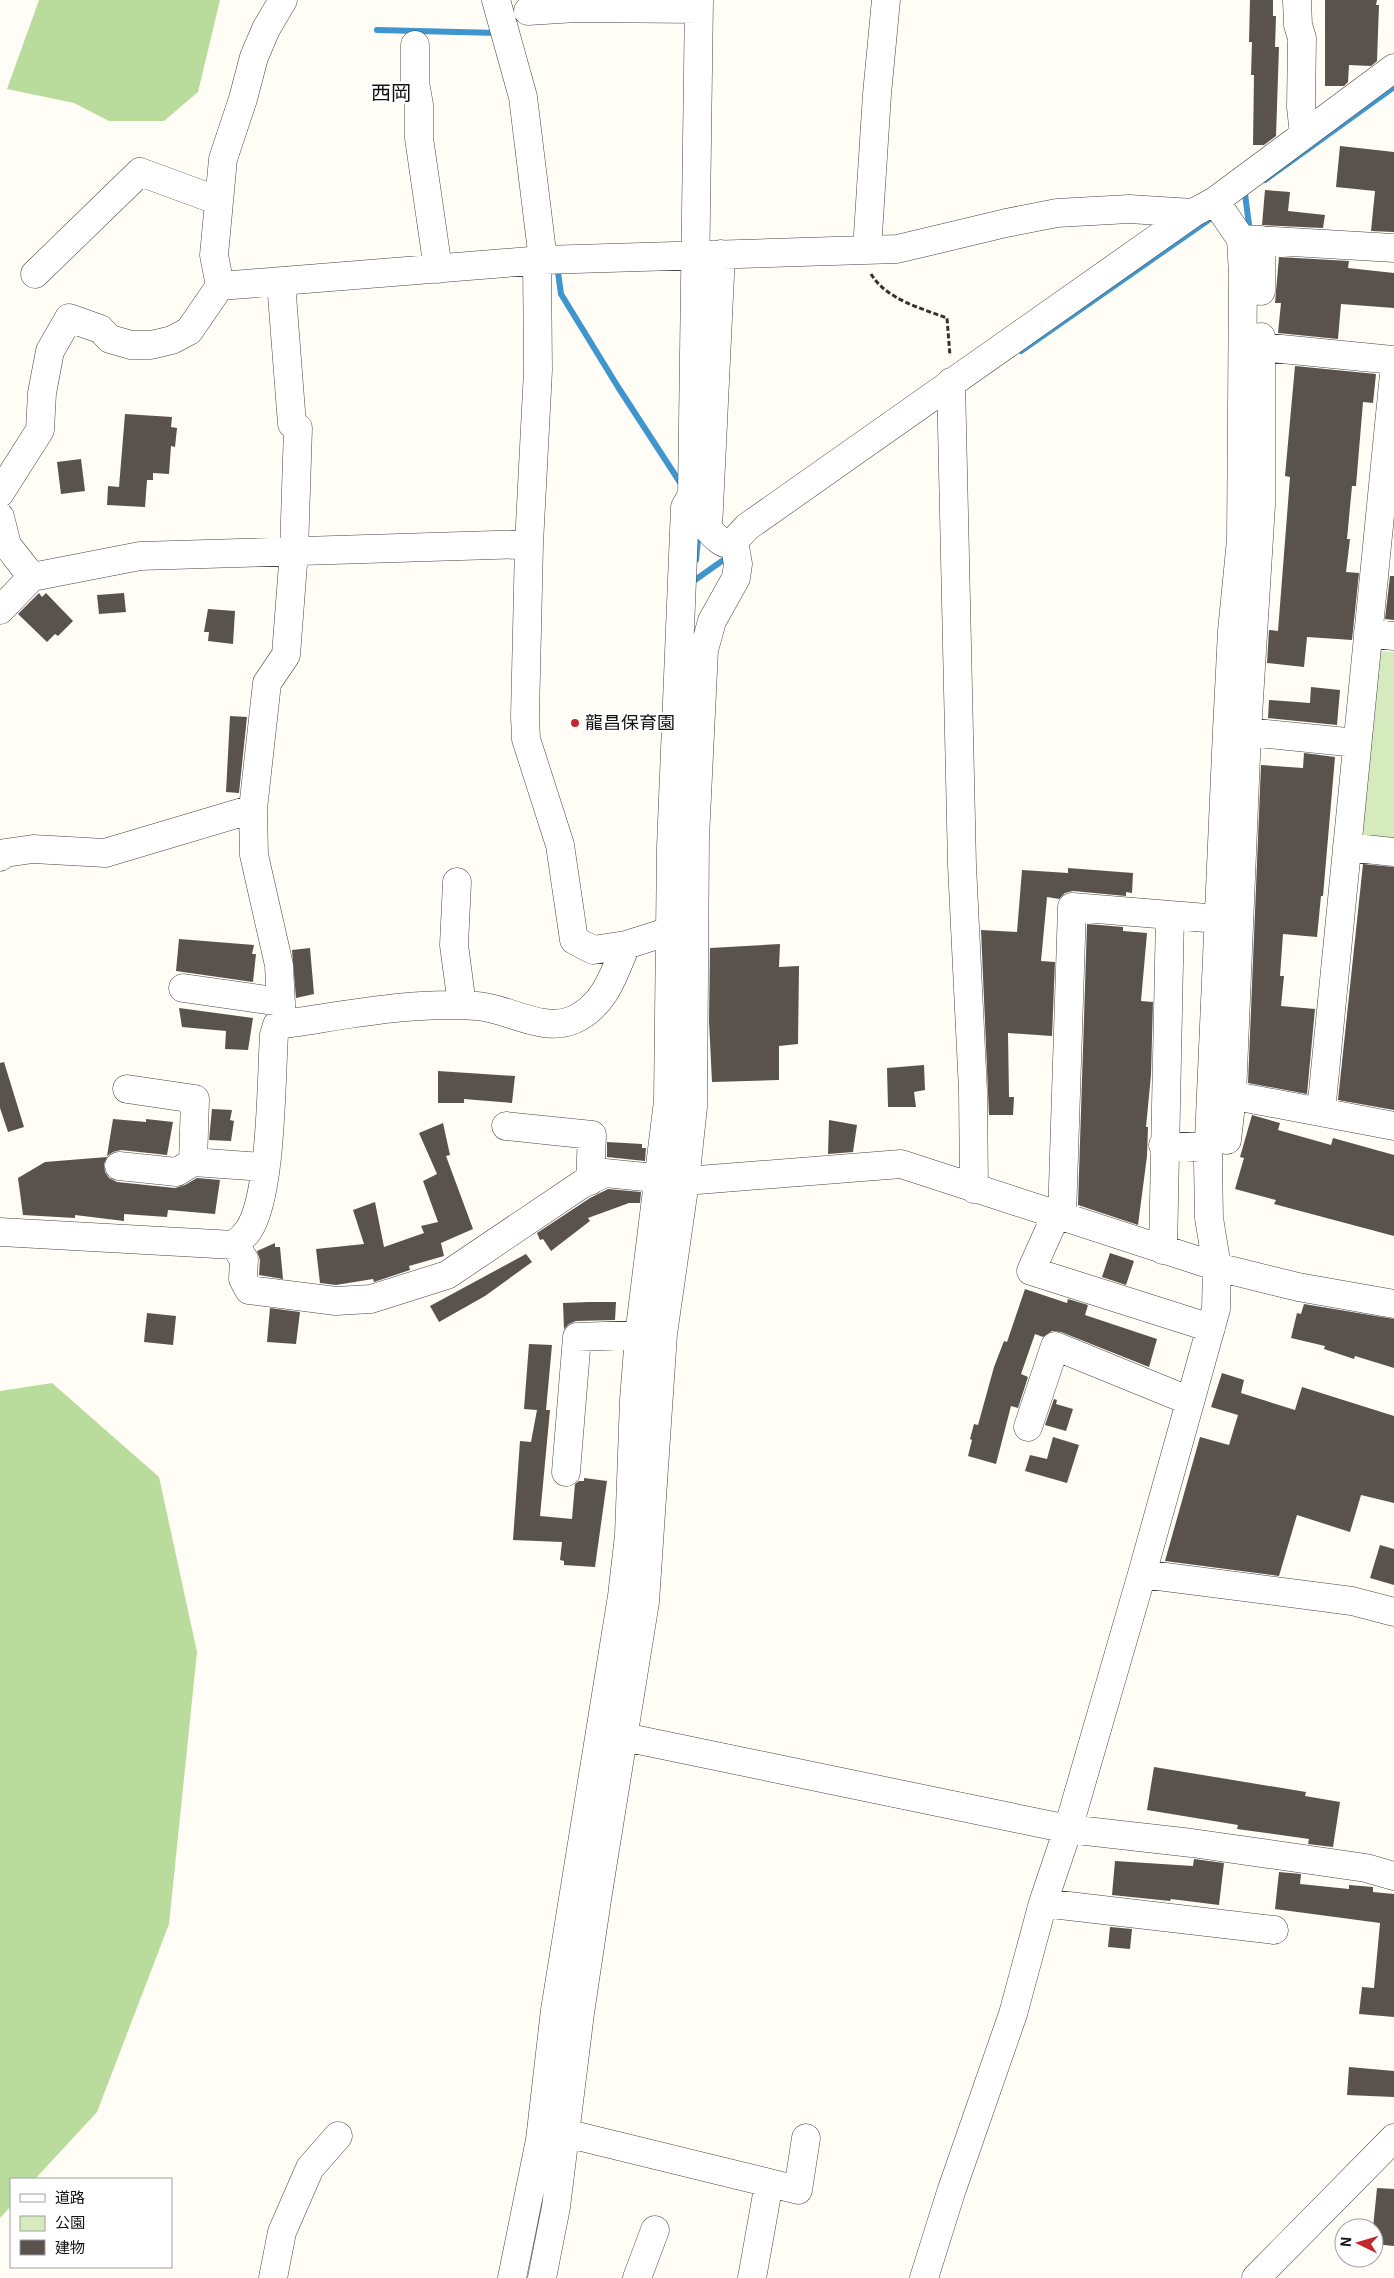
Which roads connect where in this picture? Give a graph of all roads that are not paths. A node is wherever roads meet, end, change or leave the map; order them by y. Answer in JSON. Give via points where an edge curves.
{"nodes":[{"id":1,"x":283,"y":0,"type":"edge"},
{"id":2,"x":496,"y":0,"type":"edge"},
{"id":3,"x":886,"y":0,"type":"edge"},
{"id":4,"x":1297,"y":0,"type":"edge"},
{"id":5,"x":699,"y":5,"type":"edge"},
{"id":6,"x":528,"y":11,"type":"dead end"},
{"id":7,"x":415,"y":45,"type":"dead end"},
{"id":8,"x":1394,"y":68,"type":"edge"},
{"id":9,"x":1304,"y":135,"type":"junction"},
{"id":10,"x":219,"y":201,"type":"junction"},
{"id":11,"x":1232,"y":224,"type":"junction"},
{"id":12,"x":1394,"y":248,"type":"edge"},
{"id":13,"x":864,"y":250,"type":"junction"},
{"id":14,"x":706,"y":254,"type":"junction"},
{"id":15,"x":549,"y":260,"type":"junction"},
{"id":16,"x":438,"y":269,"type":"junction"},
{"id":17,"x":35,"y":274,"type":"dead end"},
{"id":18,"x":281,"y":282,"type":"junction"},
{"id":19,"x":220,"y":286,"type":"junction"},
{"id":20,"x":1261,"y":347,"type":"junction"},
{"id":21,"x":1394,"y":360,"type":"edge"},
{"id":22,"x":1394,"y":374,"type":"edge"},
{"id":23,"x":951,"y":394,"type":"junction"},
{"id":24,"x":1,"y":491,"type":"edge"},
{"id":25,"x":1,"y":525,"type":"edge"},
{"id":26,"x":696,"y":528,"type":"junction"},
{"id":27,"x":529,"y":544,"type":"junction"},
{"id":28,"x":736,"y":548,"type":"junction"},
{"id":29,"x":294,"y":551,"type":"junction"},
{"id":30,"x":32,"y":577,"type":"junction"},
{"id":31,"x":0,"y":610,"type":"edge"},
{"id":32,"x":1381,"y":634,"type":"edge"},
{"id":33,"x":1247,"y":732,"type":"junction"},
{"id":34,"x":1357,"y":743,"type":"junction"},
{"id":35,"x":253,"y":809,"type":"junction"},
{"id":36,"x":1347,"y":847,"type":"junction"},
{"id":37,"x":1394,"y":852,"type":"edge"},
{"id":38,"x":0,"y":857,"type":"edge"},
{"id":39,"x":458,"y":882,"type":"dead end"},
{"id":40,"x":1170,"y":915,"type":"junction"},
{"id":41,"x":1219,"y":919,"type":"junction"},
{"id":42,"x":681,"y":932,"type":"junction"},
{"id":43,"x":626,"y":945,"type":"junction"},
{"id":44,"x":183,"y":988,"type":"dead end"},
{"id":45,"x":462,"y":1004,"type":"junction"},
{"id":46,"x":282,"y":1013,"type":"junction"},
{"id":47,"x":127,"y":1089,"type":"dead end"},
{"id":48,"x":1221,"y":1094,"type":"junction"},
{"id":49,"x":1321,"y":1112,"type":"junction"},
{"id":50,"x":506,"y":1126,"type":"dead end"},
{"id":51,"x":1394,"y":1126,"type":"edge"},
{"id":52,"x":1164,"y":1145,"type":"junction"},
{"id":53,"x":1209,"y":1148,"type":"junction"},
{"id":54,"x":193,"y":1162,"type":"junction"},
{"id":55,"x":119,"y":1166,"type":"dead end"},
{"id":56,"x":264,"y":1167,"type":"junction"},
{"id":57,"x":672,"y":1179,"type":"junction"},
{"id":58,"x":590,"y":1180,"type":"junction"},
{"id":59,"x":974,"y":1189,"type":"junction"},
{"id":60,"x":1059,"y":1216,"type":"junction"},
{"id":61,"x":0,"y":1232,"type":"edge"},
{"id":62,"x":234,"y":1245,"type":"junction"},
{"id":63,"x":1163,"y":1250,"type":"junction"},
{"id":64,"x":1226,"y":1269,"type":"junction"},
{"id":65,"x":1394,"y":1304,"type":"edge"},
{"id":66,"x":1211,"y":1328,"type":"junction"},
{"id":67,"x":650,"y":1335,"type":"junction"},
{"id":68,"x":1190,"y":1401,"type":"junction"},
{"id":69,"x":1028,"y":1427,"type":"dead end"},
{"id":70,"x":566,"y":1472,"type":"dead end"},
{"id":71,"x":1148,"y":1575,"type":"junction"},
{"id":72,"x":634,"y":1599,"type":"junction"},
{"id":73,"x":1394,"y":1612,"type":"edge"},
{"id":74,"x":624,"y":1737,"type":"junction"},
{"id":75,"x":1074,"y":1830,"type":"junction"},
{"id":76,"x":1394,"y":1876,"type":"edge"},
{"id":77,"x":1051,"y":1904,"type":"junction"},
{"id":78,"x":1274,"y":1930,"type":"dead end"},
{"id":79,"x":565,"y":2132,"type":"junction"},
{"id":80,"x":338,"y":2136,"type":"dead end"},
{"id":81,"x":806,"y":2138,"type":"dead end"},
{"id":82,"x":1394,"y":2138,"type":"edge"},
{"id":83,"x":769,"y":2183,"type":"junction"},
{"id":84,"x":655,"y":2230,"type":"dead end"},
{"id":85,"x":273,"y":2278,"type":"edge"},
{"id":86,"x":512,"y":2278,"type":"edge"},
{"id":87,"x":542,"y":2278,"type":"edge"},
{"id":88,"x":637,"y":2278,"type":"edge"},
{"id":89,"x":752,"y":2278,"type":"edge"},
{"id":90,"x":924,"y":2278,"type":"edge"},
{"id":91,"x":1256,"y":2278,"type":"edge"}],
"edges":[{"from":1,"to":10,"type":"street","via":[[254,57],[223,159]]},
{"from":2,"to":15,"type":"street","via":[[523,97]]},
{"from":3,"to":13,"type":"street"},
{"from":4,"to":9,"type":"street","via":[[1302,38]]},
{"from":5,"to":6,"type":"street"},
{"from":5,"to":14,"type":"street"},
{"from":7,"to":16,"type":"street","via":[[414,82],[419,105],[419,138]]},
{"from":8,"to":9,"type":"street"},
{"from":9,"to":11,"type":"street"},
{"from":10,"to":17,"type":"street","via":[[140,172]]},
{"from":10,"to":19,"type":"street","via":[[214,255]]},
{"from":11,"to":12,"type":"street"},
{"from":11,"to":13,"type":"street","via":[[1129,209],[1057,213],[897,248]]},
{"from":11,"to":20,"type":"street"},
{"from":11,"to":23,"type":"street"},
{"from":11,"to":41,"type":"street","via":[[1243,274],[1241,540],[1232,631]]},
{"from":13,"to":14,"type":"street"},
{"from":14,"to":15,"type":"street"},
{"from":14,"to":26,"type":"street"},
{"from":14,"to":26,"type":"street","via":[[690,498],[685,507]]},
{"from":15,"to":16,"type":"street"},
{"from":15,"to":27,"type":"street","via":[[538,370]]},
{"from":16,"to":18,"type":"street"},
{"from":18,"to":19,"type":"street"},
{"from":18,"to":29,"type":"street","via":[[292,424],[298,428]]},
{"from":19,"to":24,"type":"street","via":[[189,331],[172,340],[151,345],[131,345],[110,339],[100,329],[69,318],[50,352],[42,393],[40,430]]},
{"from":20,"to":21,"type":"street"},
{"from":20,"to":33,"type":"street","via":[[1261,505]]},
{"from":22,"to":32,"type":"street"},
{"from":23,"to":28,"type":"street","via":[[747,527]]},
{"from":23,"to":59,"type":"street","via":[[962,865]]},
{"from":25,"to":30,"type":"street","via":[[7,545]]},
{"from":26,"to":28,"type":"street"},
{"from":26,"to":42,"type":"street","via":[[670,847]]},
{"from":27,"to":29,"type":"street"},
{"from":27,"to":43,"type":"street","via":[[526,739],[560,845],[574,940],[592,950]]},
{"from":28,"to":42,"type":"street","via":[[736,578],[712,620],[704,650],[695,838]]},
{"from":29,"to":30,"type":"street","via":[[140,556]]},
{"from":29,"to":35,"type":"street","via":[[286,655],[267,683]]},
{"from":30,"to":31,"type":"street"},
{"from":32,"to":34,"type":"street"},
{"from":33,"to":34,"type":"street"},
{"from":33,"to":48,"type":"street"},
{"from":34,"to":36,"type":"street"},
{"from":35,"to":38,"type":"street","via":[[104,853],[33,849],[5,853]]},
{"from":35,"to":46,"type":"street","via":[[254,855],[279,964]]},
{"from":36,"to":37,"type":"street"},
{"from":36,"to":49,"type":"street"},
{"from":39,"to":45,"type":"street","via":[[454,945]]},
{"from":40,"to":41,"type":"street"},
{"from":40,"to":52,"type":"street"},
{"from":40,"to":60,"type":"street","via":[[1072,907]]},
{"from":41,"to":48,"type":"street"},
{"from":42,"to":43,"type":"street"},
{"from":42,"to":57,"type":"street","via":[[693,1107]]},
{"from":43,"to":45,"type":"street","via":[[606,992],[594,1007],[572,1020],[548,1024],[487,1006]]},
{"from":44,"to":46,"type":"street"},
{"from":45,"to":46,"type":"street"},
{"from":46,"to":56,"type":"street","via":[[274,1035]]},
{"from":47,"to":54,"type":"street","via":[[195,1099]]},
{"from":48,"to":49,"type":"street"},
{"from":48,"to":53,"type":"street"},
{"from":48,"to":64,"type":"street","via":[[1228,1116]]},
{"from":49,"to":51,"type":"street"},
{"from":50,"to":58,"type":"street","via":[[592,1135]]},
{"from":52,"to":53,"type":"street"},
{"from":52,"to":63,"type":"street"},
{"from":53,"to":64,"type":"street","via":[[1209,1218]]},
{"from":54,"to":55,"type":"street","via":[[177,1172]]},
{"from":54,"to":56,"type":"street"},
{"from":56,"to":62,"type":"street","via":[[259,1205],[248,1231]]},
{"from":57,"to":58,"type":"street","via":[[605,1173]]},
{"from":57,"to":59,"type":"street","via":[[901,1164]]},
{"from":57,"to":67,"type":"street"},
{"from":58,"to":62,"type":"street","via":[[447,1275],[372,1299],[336,1301],[249,1290],[242,1279],[244,1259]]},
{"from":59,"to":60,"type":"street"},
{"from":60,"to":63,"type":"street"},
{"from":60,"to":66,"type":"street","via":[[1031,1271]]},
{"from":61,"to":62,"type":"street"},
{"from":63,"to":64,"type":"street"},
{"from":64,"to":65,"type":"street","via":[[1298,1287]]},
{"from":64,"to":66,"type":"street"},
{"from":66,"to":68,"type":"street"},
{"from":67,"to":70,"type":"street","via":[[577,1337]]},
{"from":67,"to":72,"type":"street"},
{"from":68,"to":69,"type":"street","via":[[1055,1346]]},
{"from":68,"to":71,"type":"street"},
{"from":71,"to":73,"type":"street","via":[[1352,1601]]},
{"from":71,"to":75,"type":"street"},
{"from":72,"to":74,"type":"street"},
{"from":72,"to":86,"type":"street","via":[[555,2010],[540,2140]]},
{"from":74,"to":75,"type":"street"},
{"from":74,"to":79,"type":"street","via":[[585,1976]]},
{"from":75,"to":76,"type":"street","via":[[1328,1863],[1382,1871]]},
{"from":75,"to":77,"type":"street"},
{"from":77,"to":78,"type":"street"},
{"from":77,"to":90,"type":"street"},
{"from":79,"to":83,"type":"street"},
{"from":79,"to":87,"type":"street","via":[[556,2206]]},
{"from":80,"to":85,"type":"street","via":[[310,2168],[282,2232]]},
{"from":81,"to":83,"type":"street","via":[[798,2190]]},
{"from":82,"to":91,"type":"street"},
{"from":83,"to":89,"type":"street"},
{"from":84,"to":88,"type":"street"}]}
